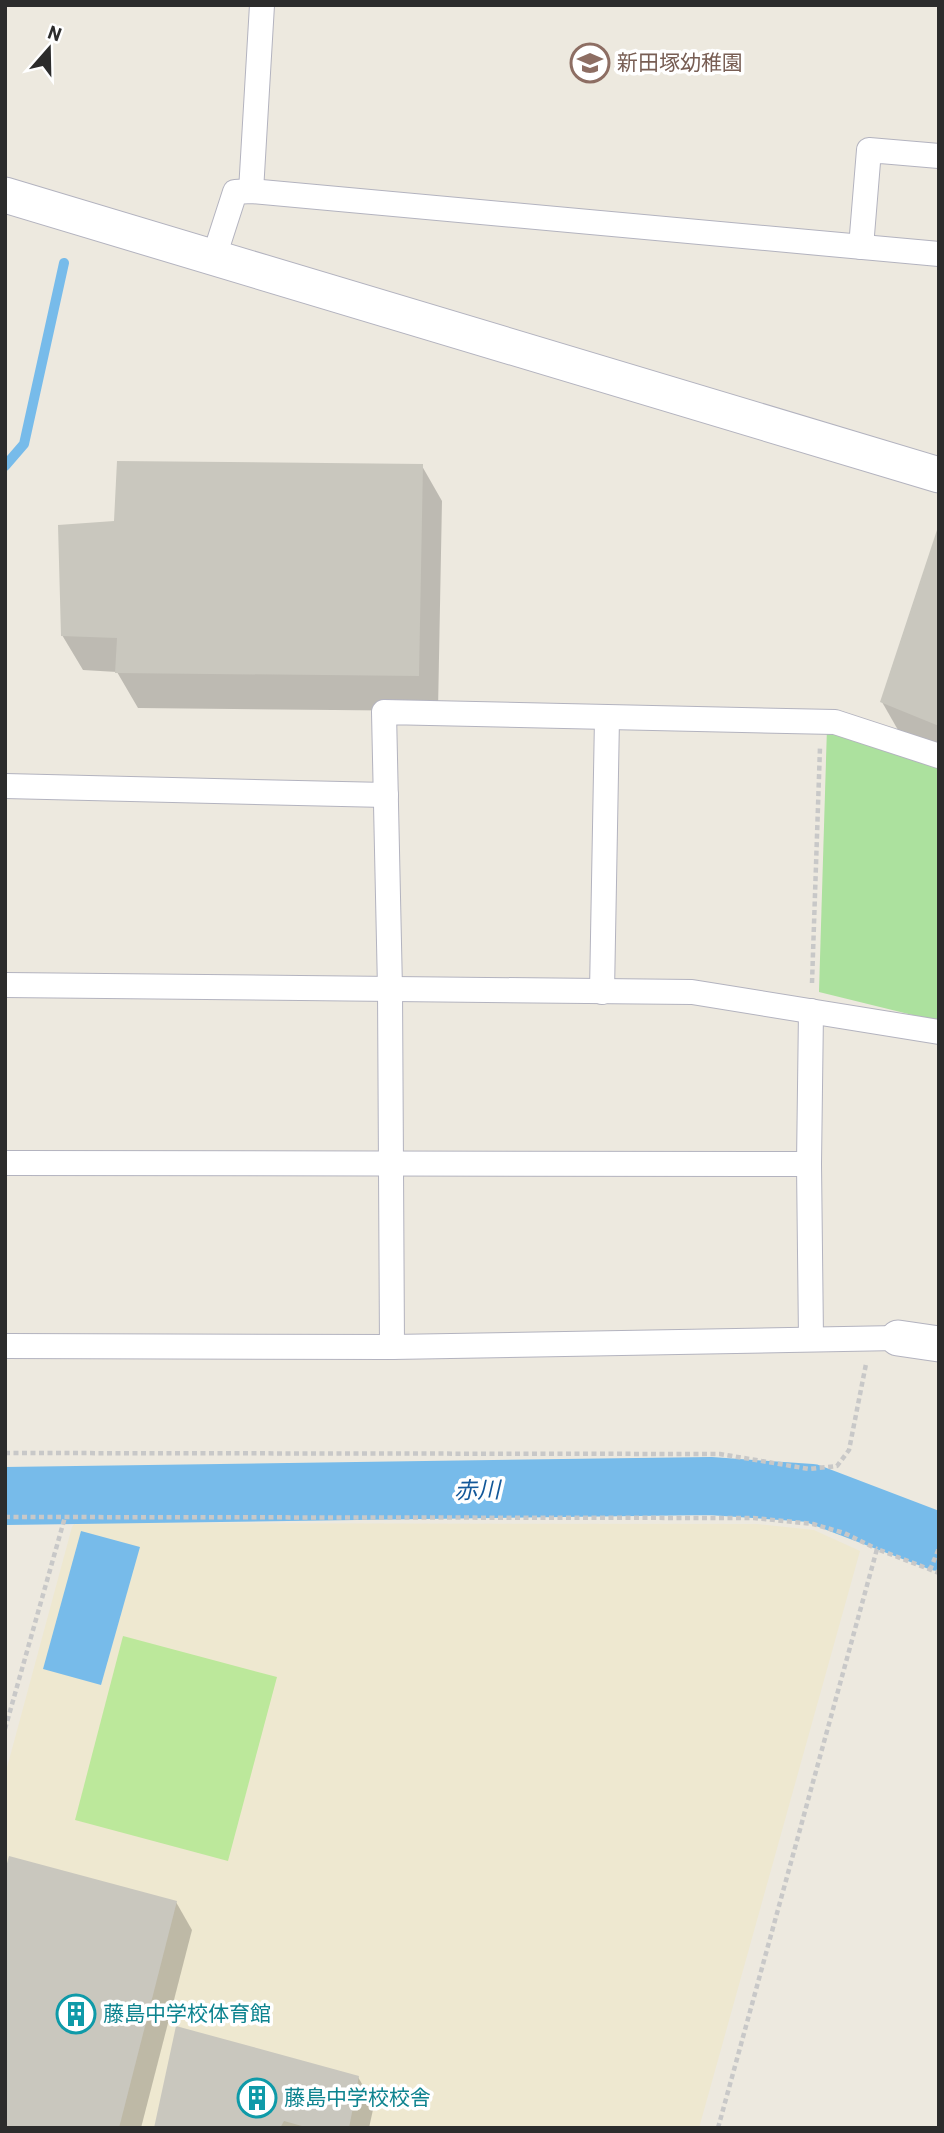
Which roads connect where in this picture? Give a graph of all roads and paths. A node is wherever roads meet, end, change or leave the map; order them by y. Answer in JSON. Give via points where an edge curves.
{"nodes":[{"id":1,"x":262,"y":5,"type":"edge"},
{"id":2,"x":939,"y":156,"type":"edge"},
{"id":3,"x":251,"y":191,"type":"junction"},
{"id":4,"x":5,"y":195,"type":"edge"},
{"id":5,"x":860,"y":247,"type":"junction"},
{"id":6,"x":939,"y":254,"type":"edge"},
{"id":7,"x":214,"y":257,"type":"junction"},
{"id":8,"x":939,"y":475,"type":"edge"},
{"id":9,"x":607,"y":718,"type":"junction"},
{"id":10,"x":820,"y":722,"type":"junction"},
{"id":11,"x":939,"y":756,"type":"edge"},
{"id":12,"x":5,"y":786,"type":"edge"},
{"id":13,"x":386,"y":795,"type":"junction"},
{"id":14,"x":5,"y":985,"type":"edge"},
{"id":15,"x":390,"y":989,"type":"junction"},
{"id":16,"x":602,"y":992,"type":"junction"},
{"id":17,"x":811,"y":1011,"type":"junction"},
{"id":18,"x":939,"y":1032,"type":"edge"},
{"id":19,"x":5,"y":1163,"type":"edge"},
{"id":20,"x":391,"y":1163,"type":"junction"},
{"id":21,"x":809,"y":1164,"type":"junction"},
{"id":22,"x":884,"y":1338,"type":"junction"},
{"id":23,"x":811,"y":1339,"type":"junction"},
{"id":24,"x":939,"y":1344,"type":"edge"},
{"id":25,"x":5,"y":1346,"type":"edge"},
{"id":26,"x":393,"y":1347,"type":"junction"},
{"id":27,"x":5,"y":1453,"type":"edge"},
{"id":28,"x":5,"y":1517,"type":"edge"},
{"id":29,"x":65,"y":1517,"type":"junction"},
{"id":30,"x":939,"y":1548,"type":"edge"},
{"id":31,"x":877,"y":1549,"type":"junction"},
{"id":32,"x":930,"y":1570,"type":"junction"},
{"id":33,"x":939,"y":1573,"type":"edge"},
{"id":34,"x":5,"y":1729,"type":"edge"},
{"id":35,"x":718,"y":2128,"type":"edge"}],
"edges":[{"from":1,"to":3,"type":"street"},
{"from":2,"to":5,"type":"street","via":[[869,149]]},
{"from":3,"to":5,"type":"street"},
{"from":3,"to":7,"type":"street","via":[[235,192]]},
{"from":4,"to":7,"type":"street"},
{"from":5,"to":6,"type":"street"},
{"from":7,"to":8,"type":"street"},
{"from":9,"to":10,"type":"street"},
{"from":9,"to":13,"type":"street","via":[[384,712]]},
{"from":9,"to":16,"type":"street"},
{"from":10,"to":11,"type":"street","via":[[835,722]]},
{"from":10,"to":17,"type":"path"},
{"from":12,"to":13,"type":"street"},
{"from":13,"to":15,"type":"street"},
{"from":14,"to":15,"type":"street"},
{"from":15,"to":16,"type":"street"},
{"from":15,"to":20,"type":"street"},
{"from":16,"to":17,"type":"street","via":[[692,992]]},
{"from":17,"to":18,"type":"street"},
{"from":17,"to":21,"type":"street"},
{"from":19,"to":20,"type":"street"},
{"from":20,"to":21,"type":"street"},
{"from":20,"to":26,"type":"street"},
{"from":21,"to":23,"type":"street"},
{"from":22,"to":23,"type":"street"},
{"from":22,"to":24,"type":"street"},
{"from":22,"to":27,"type":"path","via":[[849,1450],[837,1466],[809,1469],[720,1454]]},
{"from":23,"to":26,"type":"street"},
{"from":25,"to":26,"type":"street"},
{"from":28,"to":29,"type":"path"},
{"from":29,"to":31,"type":"path","via":[[754,1518],[813,1524]]},
{"from":29,"to":34,"type":"path"},
{"from":30,"to":32,"type":"path"},
{"from":31,"to":32,"type":"path"},
{"from":31,"to":35,"type":"path"},
{"from":32,"to":33,"type":"path"}]}
